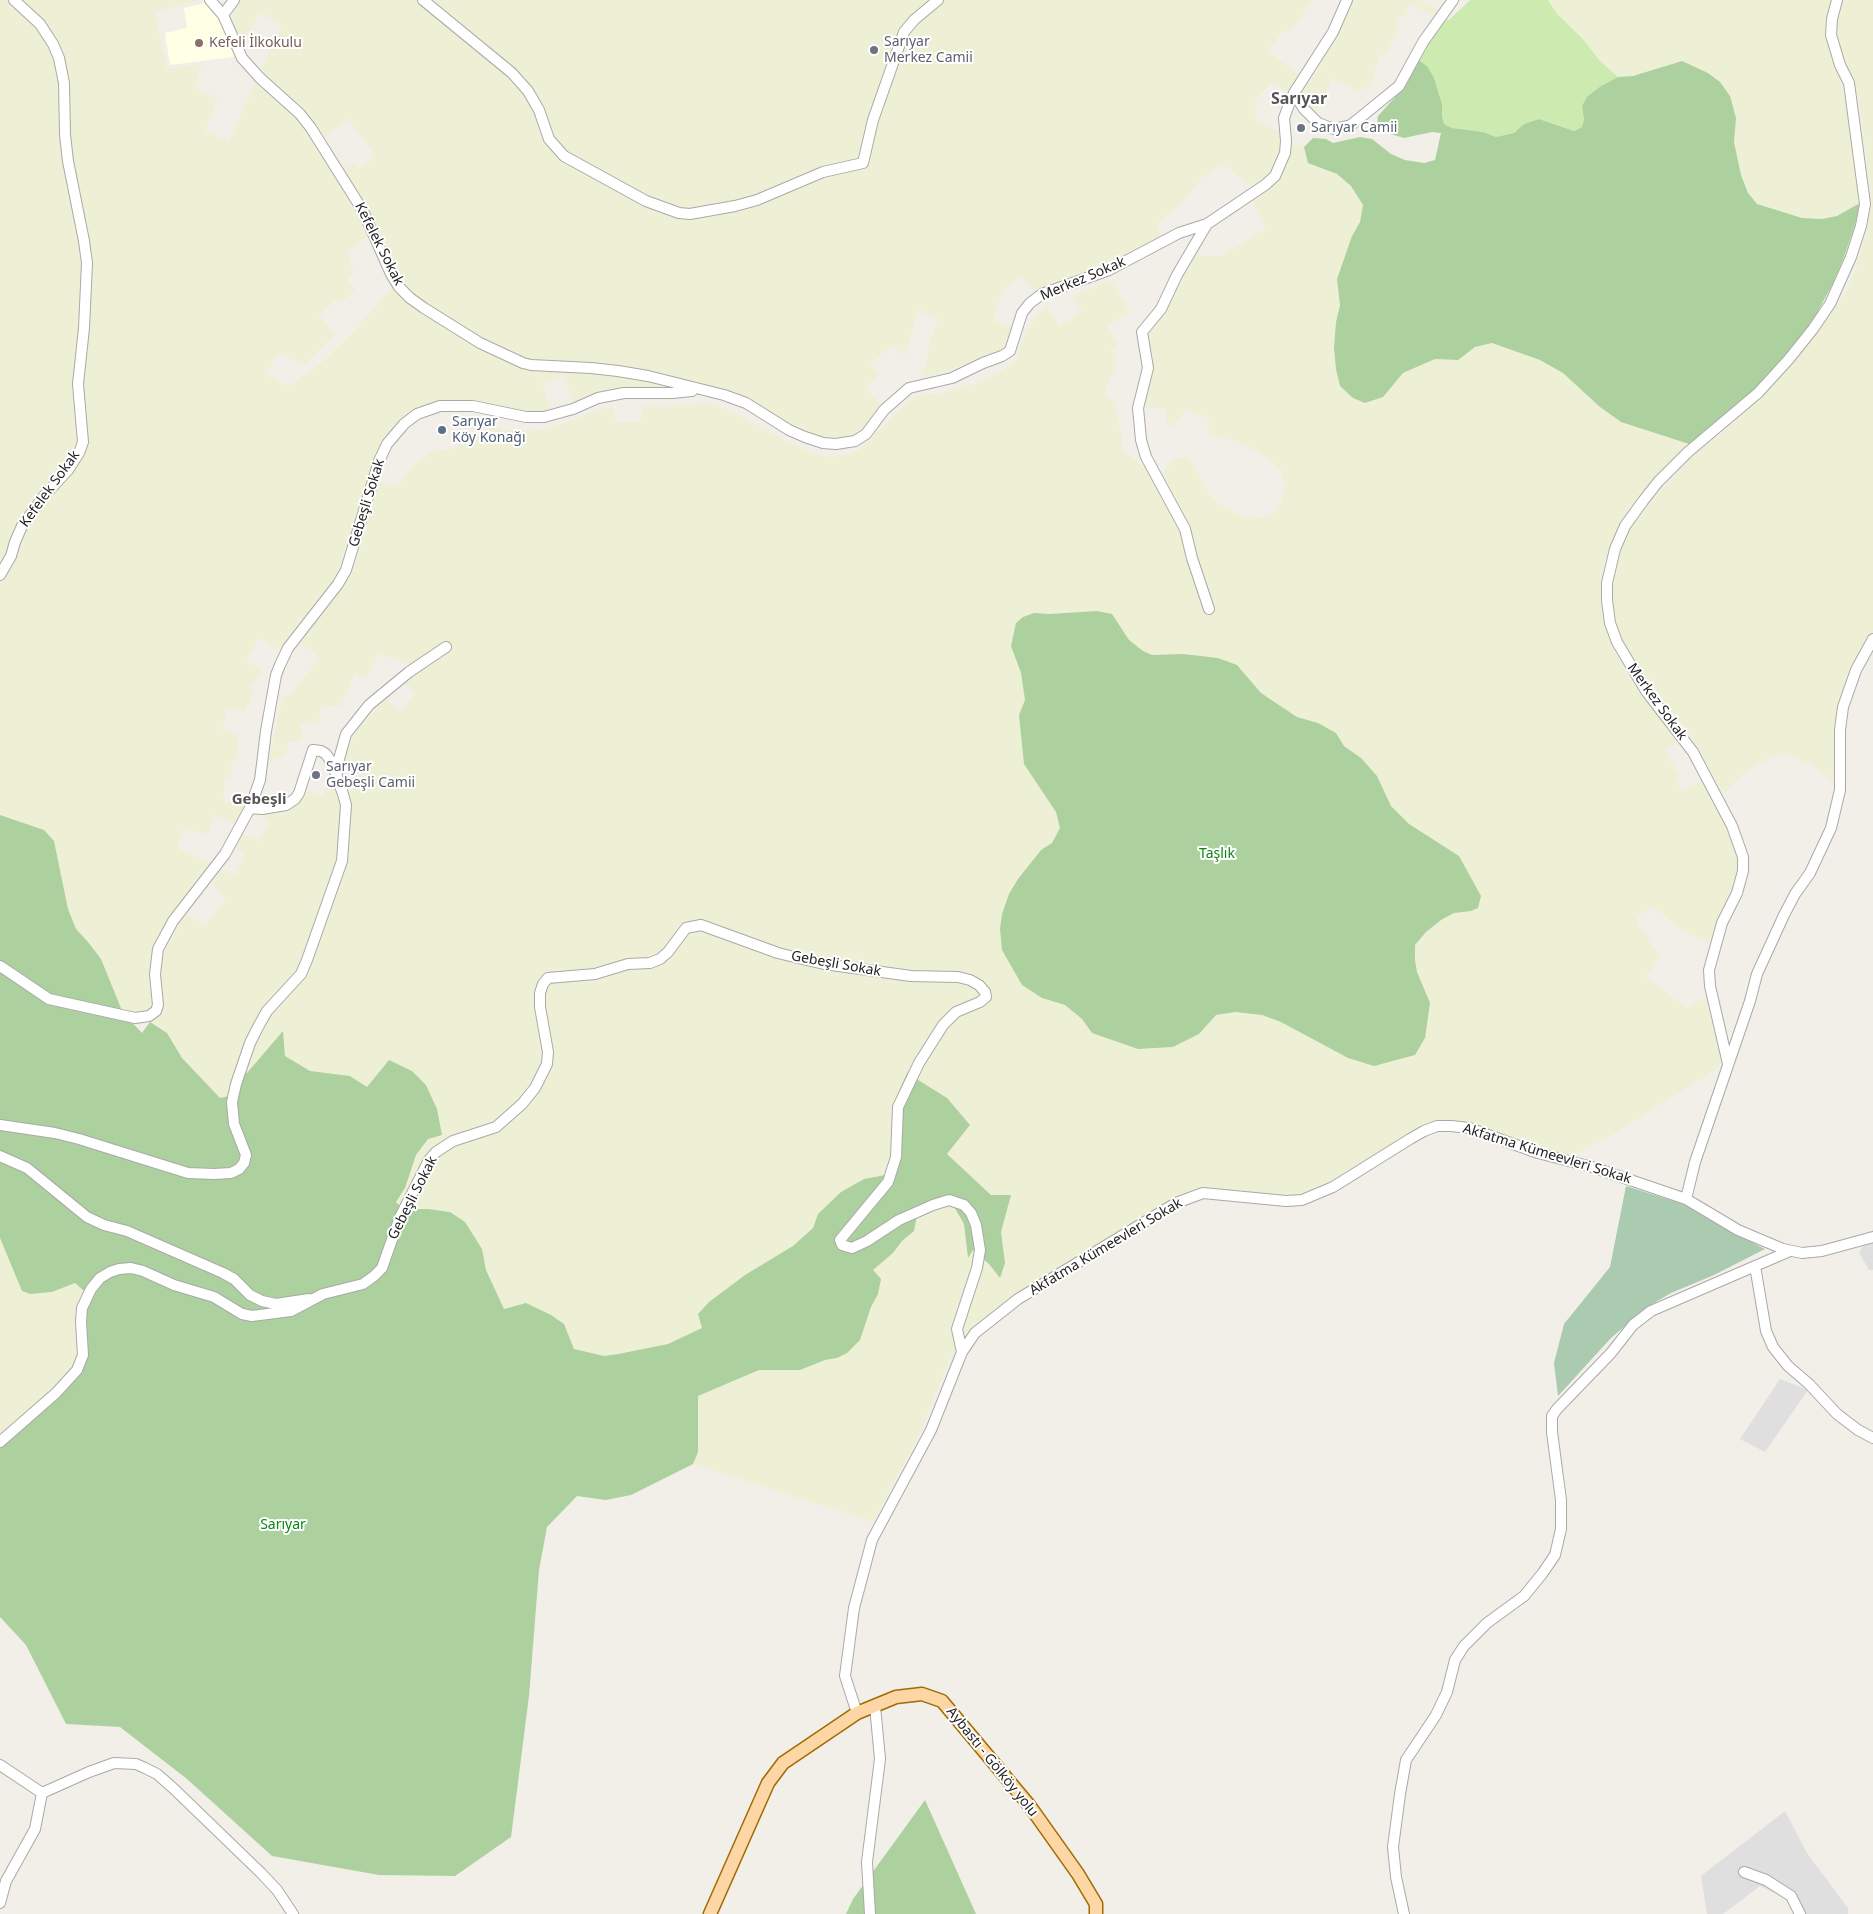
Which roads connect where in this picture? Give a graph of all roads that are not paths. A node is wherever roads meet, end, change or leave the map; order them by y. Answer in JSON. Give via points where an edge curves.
{"nodes":[{"id":1,"x":14,"y":0,"type":"edge"},
{"id":2,"x":210,"y":0,"type":"edge"},
{"id":3,"x":234,"y":0,"type":"edge"},
{"id":4,"x":423,"y":0,"type":"edge"},
{"id":5,"x":938,"y":0,"type":"edge"},
{"id":6,"x":1348,"y":0,"type":"edge"},
{"id":7,"x":1453,"y":0,"type":"edge"},
{"id":8,"x":1836,"y":0,"type":"edge"},
{"id":9,"x":223,"y":15,"type":"junction"},
{"id":10,"x":1294,"y":93,"type":"junction"},
{"id":11,"x":1206,"y":224,"type":"junction"},
{"id":12,"x":698,"y":390,"type":"junction"},
{"id":13,"x":0,"y":575,"type":"edge"},
{"id":14,"x":1209,"y":610,"type":"dead end"},
{"id":15,"x":1873,"y":639,"type":"edge"},
{"id":16,"x":446,"y":647,"type":"dead end"},
{"id":17,"x":337,"y":775,"type":"junction"},
{"id":18,"x":250,"y":808,"type":"junction"},
{"id":19,"x":0,"y":966,"type":"edge"},
{"id":20,"x":1728,"y":1064,"type":"junction"},
{"id":21,"x":0,"y":1125,"type":"edge"},
{"id":22,"x":0,"y":1156,"type":"edge"},
{"id":23,"x":1686,"y":1200,"type":"junction"},
{"id":24,"x":1873,"y":1237,"type":"edge"},
{"id":25,"x":1790,"y":1251,"type":"junction"},
{"id":26,"x":1755,"y":1266,"type":"junction"},
{"id":27,"x":314,"y":1299,"type":"junction"},
{"id":28,"x":962,"y":1352,"type":"junction"},
{"id":29,"x":1873,"y":1438,"type":"edge"},
{"id":30,"x":0,"y":1442,"type":"edge"},
{"id":31,"x":875,"y":1706,"type":"junction"},
{"id":32,"x":857,"y":1713,"type":"junction"},
{"id":33,"x":0,"y":1765,"type":"edge"},
{"id":34,"x":42,"y":1794,"type":"junction"},
{"id":35,"x":1744,"y":1872,"type":"dead end"},
{"id":36,"x":0,"y":1904,"type":"edge"},
{"id":37,"x":2,"y":1914,"type":"edge"},
{"id":38,"x":293,"y":1914,"type":"edge"},
{"id":39,"x":710,"y":1914,"type":"edge"},
{"id":40,"x":870,"y":1914,"type":"edge"},
{"id":41,"x":1096,"y":1914,"type":"edge"},
{"id":42,"x":1404,"y":1914,"type":"edge"},
{"id":43,"x":1800,"y":1914,"type":"edge"}],
"edges":[{"from":1,"to":13,"type":"street","name":"Kefelek Sokak","via":[[40,24],[54,44],[64,83],[68,162],[87,264],[78,384],[83,442],[68,470],[22,526]]},
{"from":2,"to":9,"type":"street","name":"Kefelek Sokak"},
{"from":3,"to":9,"type":"street"},
{"from":4,"to":5,"type":"street","via":[[512,73],[528,91],[549,139],[564,156],[646,201],[690,214],[757,200],[823,172],[864,163],[873,120],[904,32]]},
{"from":6,"to":10,"type":"street","name":"Merkez Sokak","via":[[1321,53]]},
{"from":7,"to":10,"type":"street","via":[[1422,42],[1399,86],[1351,126],[1334,129],[1318,123]]},
{"from":8,"to":20,"type":"street","name":"Merkez Sokak","via":[[1831,35],[1849,83],[1866,204],[1841,282],[1813,329],[1758,393],[1658,482],[1625,526],[1607,582],[1606,600],[1617,642],[1646,691],[1694,752],[1732,826],[1743,857],[1737,892],[1722,923],[1709,970]]},
{"from":9,"to":12,"type":"street","name":"Kefelek Sokak","via":[[242,58],[300,114],[317,136],[362,211],[399,287],[410,298],[480,343],[522,363],[618,371]]},
{"from":10,"to":11,"type":"street","name":"Merkez Sokak","via":[[1284,118],[1285,153],[1275,176]]},
{"from":11,"to":12,"type":"street","name":"Merkez Sokak","via":[[1179,233],[1110,270],[1042,294],[1022,313],[1010,351],[952,378],[909,388],[884,410],[866,434],[855,441],[836,444],[805,438],[746,403]]},
{"from":11,"to":14,"type":"street","name":"Merkez Sokak","via":[[1162,309],[1142,332],[1148,368],[1138,408],[1146,457],[1185,529]]},
{"from":12,"to":18,"type":"street","name":"Gebeşli Sokak","via":[[624,393],[598,398],[544,417],[526,417],[473,406],[440,406],[417,414],[404,424],[387,444],[379,461],[346,570],[288,648],[280,665],[260,780]]},
{"from":15,"to":20,"type":"street","via":[[1856,670],[1843,707],[1840,790],[1831,828],[1810,873],[1784,914],[1757,974]]},
{"from":16,"to":17,"type":"street","via":[[369,705],[346,734]]},
{"from":17,"to":18,"type":"street","via":[[326,754],[313,750],[295,799],[286,805]]},
{"from":17,"to":21,"type":"street","via":[[346,806],[342,861],[300,974],[267,1011],[250,1043],[236,1084],[232,1102],[234,1124],[246,1155],[239,1170],[214,1174],[188,1173],[63,1135]]},
{"from":18,"to":19,"type":"street","name":"Gebeşli Sokak","via":[[225,854],[165,934],[155,960],[158,1005],[149,1016],[135,1018],[49,999]]},
{"from":20,"to":23,"type":"street","via":[[1695,1162]]},
{"from":22,"to":27,"type":"street","name":"Gebeşli Sokak","via":[[27,1168],[87,1217],[223,1273],[262,1301],[276,1304]]},
{"from":23,"to":25,"type":"street","name":"Akfatma Kümeevleri Sokak","via":[[1738,1230]]},
{"from":23,"to":28,"type":"street","name":"Akfatma Kümeevleri Sokak","via":[[1469,1128],[1437,1126],[1410,1139],[1334,1187],[1302,1200],[1203,1192],[1176,1203],[1018,1299],[975,1333]]},
{"from":24,"to":25,"type":"street","name":"Akfatma Kümeevleri Sokak","via":[[1822,1251],[1802,1254]]},
{"from":25,"to":26,"type":"street"},
{"from":26,"to":29,"type":"street","via":[[1766,1331],[1773,1347],[1837,1414]]},
{"from":26,"to":42,"type":"street","via":[[1651,1310],[1633,1325],[1552,1416],[1561,1500],[1561,1529],[1555,1555],[1524,1596],[1464,1646],[1456,1660],[1447,1692],[1406,1760],[1393,1847]]},
{"from":27,"to":28,"type":"street","name":"Gebeşli Sokak","via":[[363,1284],[374,1276],[382,1268],[394,1230],[429,1160],[453,1141],[496,1127],[535,1088],[547,1064],[540,992],[548,978],[595,974],[628,964],[650,963],[668,952],[686,928],[701,925],[798,958],[911,976],[958,977],[979,984],[985,992],[986,997],[980,1002],[956,1012],[943,1025],[923,1056],[898,1107],[896,1157],[888,1182],[840,1240],[842,1245],[852,1248],[899,1220],[933,1205],[950,1200],[964,1206],[976,1225],[980,1250],[978,1268],[957,1328]]},
{"from":27,"to":30,"type":"street","name":"Gebeşli Sokak","via":[[291,1311],[252,1316],[242,1314],[214,1297],[143,1271],[131,1268],[110,1272],[91,1288],[82,1308],[83,1355],[77,1370]]},
{"from":28,"to":32,"type":"street","name":"Akfatma Kümeevleri Sokak","via":[[931,1430],[872,1540],[854,1608],[845,1676]]},
{"from":31,"to":32,"type":"main road","name":"Aybastı - Gölköy yolu"},
{"from":31,"to":40,"type":"street","via":[[880,1759],[867,1862]]},
{"from":31,"to":41,"type":"main road","name":"Aybastı - Gölköy yolu","via":[[896,1697],[922,1694],[942,1701],[1029,1805],[1078,1874],[1096,1904]]},
{"from":32,"to":39,"type":"main road","name":"Aybastı - Gölköy yolu","via":[[783,1764],[768,1783]]},
{"from":33,"to":34,"type":"street"},
{"from":34,"to":36,"type":"street","via":[[35,1829],[6,1881]]},
{"from":34,"to":38,"type":"street","via":[[114,1764],[136,1764],[145,1768],[173,1788],[261,1873]]},
{"from":35,"to":43,"type":"street","via":[[1766,1880],[1791,1896]]},
{"from":36,"to":37,"type":"street"}]}
